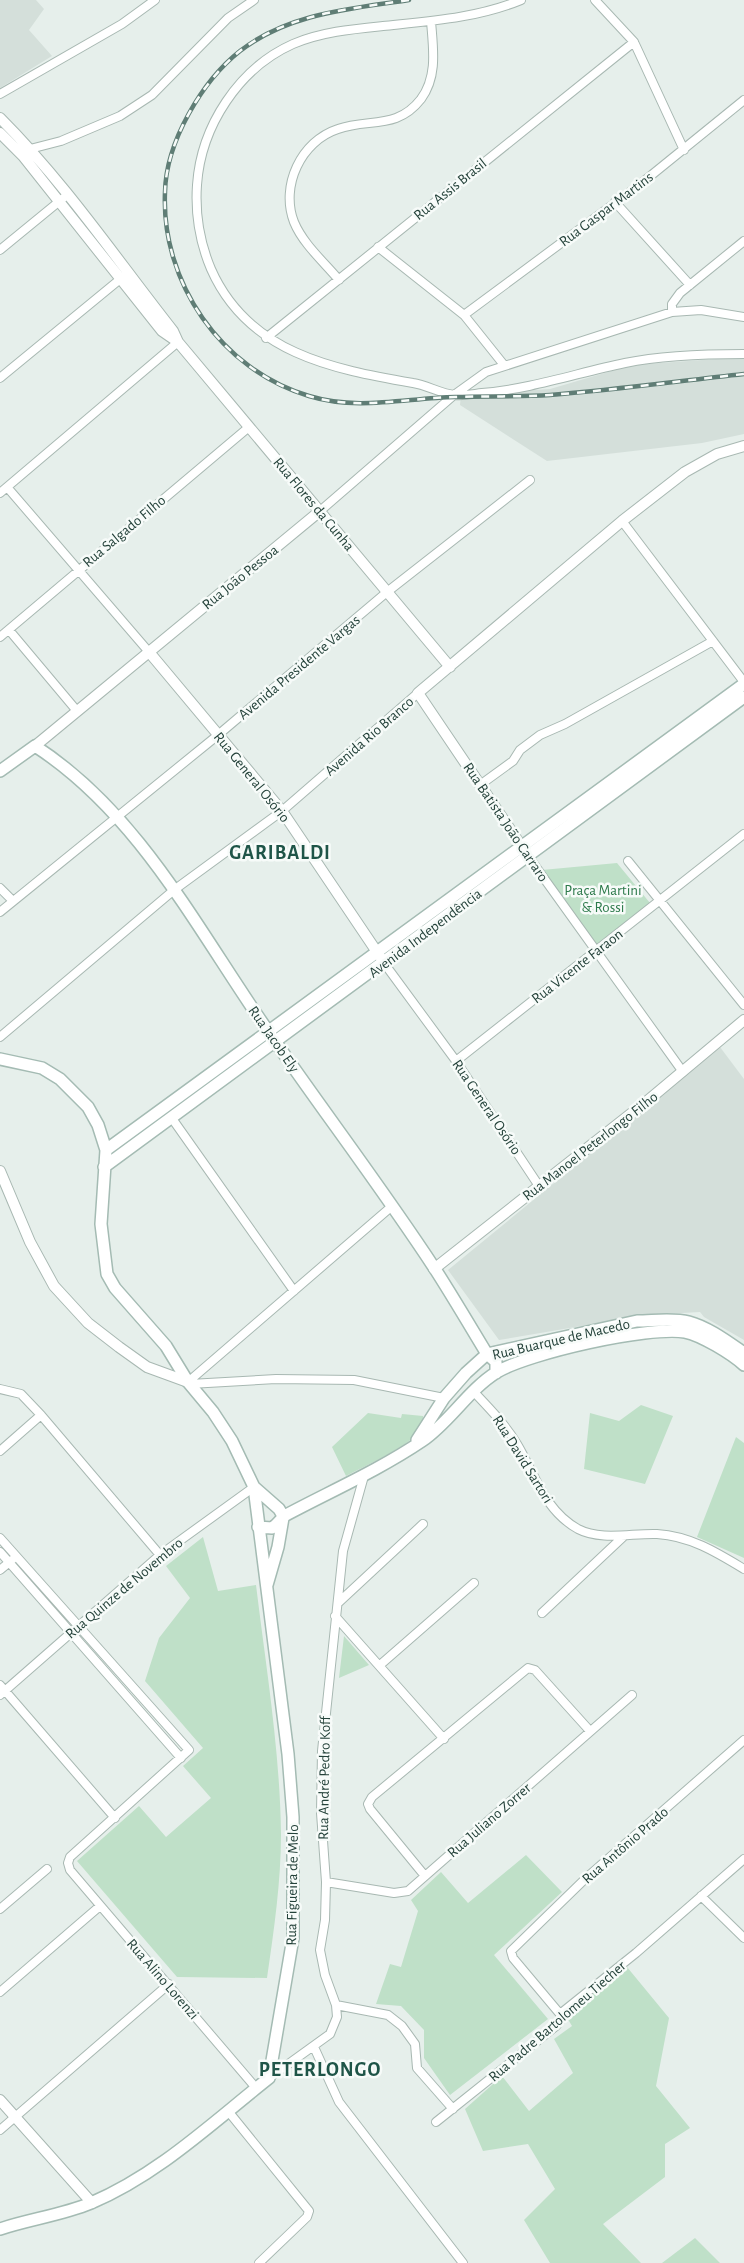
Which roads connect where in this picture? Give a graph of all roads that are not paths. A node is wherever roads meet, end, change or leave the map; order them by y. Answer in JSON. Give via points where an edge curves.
{"nodes":[{"id":1,"x":155,"y":0,"type":"edge"},
{"id":2,"x":254,"y":0,"type":"edge"},
{"id":3,"x":521,"y":0,"type":"edge"},
{"id":4,"x":595,"y":0,"type":"edge"},
{"id":5,"x":431,"y":21,"type":"junction"},
{"id":6,"x":634,"y":42,"type":"junction"},
{"id":7,"x":0,"y":94,"type":"edge"},
{"id":8,"x":744,"y":100,"type":"edge"},
{"id":9,"x":0,"y":118,"type":"edge"},
{"id":10,"x":0,"y":133,"type":"edge"},
{"id":11,"x":684,"y":150,"type":"junction"},
{"id":12,"x":27,"y":152,"type":"junction"},
{"id":13,"x":63,"y":198,"type":"junction"},
{"id":14,"x":615,"y":202,"type":"junction"},
{"id":15,"x":744,"y":241,"type":"edge"},
{"id":16,"x":378,"y":247,"type":"junction"},
{"id":17,"x":0,"y":250,"type":"edge"},
{"id":18,"x":125,"y":276,"type":"junction"},
{"id":19,"x":339,"y":280,"type":"junction"},
{"id":20,"x":690,"y":285,"type":"junction"},
{"id":21,"x":672,"y":312,"type":"junction"},
{"id":22,"x":464,"y":315,"type":"junction"},
{"id":23,"x":744,"y":317,"type":"edge"},
{"id":24,"x":266,"y":338,"type":"junction"},
{"id":25,"x":178,"y":342,"type":"junction"},
{"id":26,"x":744,"y":354,"type":"edge"},
{"id":27,"x":504,"y":365,"type":"junction"},
{"id":28,"x":0,"y":378,"type":"edge"},
{"id":29,"x":454,"y":395,"type":"junction"},
{"id":30,"x":249,"y":427,"type":"junction"},
{"id":31,"x":744,"y":446,"type":"edge"},
{"id":32,"x":530,"y":480,"type":"dead end"},
{"id":33,"x":7,"y":487,"type":"junction"},
{"id":34,"x":0,"y":493,"type":"edge"},
{"id":35,"x":320,"y":511,"type":"junction"},
{"id":36,"x":622,"y":521,"type":"junction"},
{"id":37,"x":78,"y":569,"type":"junction"},
{"id":38,"x":387,"y":592,"type":"junction"},
{"id":39,"x":9,"y":630,"type":"junction"},
{"id":40,"x":0,"y":637,"type":"edge"},
{"id":41,"x":713,"y":641,"type":"junction"},
{"id":42,"x":149,"y":652,"type":"junction"},
{"id":43,"x":450,"y":667,"type":"junction"},
{"id":44,"x":744,"y":683,"type":"edge"},
{"id":45,"x":418,"y":693,"type":"junction"},
{"id":46,"x":744,"y":697,"type":"edge"},
{"id":47,"x":77,"y":711,"type":"junction"},
{"id":48,"x":218,"y":735,"type":"junction"},
{"id":49,"x":35,"y":746,"type":"junction"},
{"id":50,"x":0,"y":771,"type":"edge"},
{"id":51,"x":480,"y":785,"type":"junction"},
{"id":52,"x":282,"y":811,"type":"junction"},
{"id":53,"x":119,"y":818,"type":"junction"},
{"id":54,"x":744,"y":834,"type":"edge"},
{"id":55,"x":525,"y":851,"type":"junction"},
{"id":56,"x":628,"y":861,"type":"dead end"},
{"id":57,"x":0,"y":888,"type":"edge"},
{"id":58,"x":174,"y":890,"type":"junction"},
{"id":59,"x":13,"y":901,"type":"junction"},
{"id":60,"x":660,"y":901,"type":"junction"},
{"id":61,"x":0,"y":912,"type":"edge"},
{"id":62,"x":377,"y":952,"type":"junction"},
{"id":63,"x":596,"y":952,"type":"junction"},
{"id":64,"x":384,"y":963,"type":"junction"},
{"id":65,"x":744,"y":1006,"type":"edge"},
{"id":66,"x":744,"y":1020,"type":"edge"},
{"id":67,"x":0,"y":1037,"type":"edge"},
{"id":68,"x":272,"y":1037,"type":"junction"},
{"id":69,"x":0,"y":1059,"type":"edge"},
{"id":70,"x":456,"y":1060,"type":"junction"},
{"id":71,"x":683,"y":1072,"type":"junction"},
{"id":72,"x":171,"y":1117,"type":"junction"},
{"id":73,"x":106,"y":1150,"type":"junction"},
{"id":74,"x":104,"y":1167,"type":"junction"},
{"id":75,"x":1,"y":1176,"type":"edge"},
{"id":76,"x":539,"y":1186,"type":"junction"},
{"id":77,"x":390,"y":1207,"type":"junction"},
{"id":78,"x":434,"y":1268,"type":"junction"},
{"id":79,"x":294,"y":1291,"type":"junction"},
{"id":80,"x":744,"y":1353,"type":"edge"},
{"id":81,"x":487,"y":1354,"type":"junction"},
{"id":82,"x":744,"y":1365,"type":"edge"},
{"id":83,"x":466,"y":1373,"type":"junction"},
{"id":84,"x":496,"y":1373,"type":"junction"},
{"id":85,"x":189,"y":1383,"type":"junction"},
{"id":86,"x":0,"y":1388,"type":"edge"},
{"id":87,"x":474,"y":1391,"type":"junction"},
{"id":88,"x":444,"y":1398,"type":"junction"},
{"id":89,"x":41,"y":1415,"type":"junction"},
{"id":90,"x":413,"y":1446,"type":"junction"},
{"id":91,"x":0,"y":1451,"type":"edge"},
{"id":92,"x":364,"y":1476,"type":"junction"},
{"id":93,"x":254,"y":1487,"type":"junction"},
{"id":94,"x":283,"y":1516,"type":"junction"},
{"id":95,"x":257,"y":1523,"type":"junction"},
{"id":96,"x":423,"y":1524,"type":"dead end"},
{"id":97,"x":624,"y":1536,"type":"junction"},
{"id":98,"x":0,"y":1538,"type":"edge"},
{"id":99,"x":0,"y":1552,"type":"edge"},
{"id":100,"x":160,"y":1555,"type":"junction"},
{"id":101,"x":16,"y":1556,"type":"junction"},
{"id":102,"x":9,"y":1562,"type":"junction"},
{"id":103,"x":744,"y":1569,"type":"edge"},
{"id":104,"x":0,"y":1570,"type":"edge"},
{"id":105,"x":474,"y":1583,"type":"dead end"},
{"id":106,"x":266,"y":1588,"type":"junction"},
{"id":107,"x":338,"y":1603,"type":"junction"},
{"id":108,"x":542,"y":1613,"type":"dead end"},
{"id":109,"x":335,"y":1616,"type":"junction"},
{"id":110,"x":79,"y":1627,"type":"junction"},
{"id":111,"x":71,"y":1632,"type":"junction"},
{"id":112,"x":380,"y":1665,"type":"junction"},
{"id":113,"x":2,"y":1690,"type":"edge"},
{"id":114,"x":632,"y":1695,"type":"dead end"},
{"id":115,"x":590,"y":1731,"type":"junction"},
{"id":116,"x":444,"y":1739,"type":"junction"},
{"id":117,"x":744,"y":1740,"type":"edge"},
{"id":118,"x":181,"y":1758,"type":"junction"},
{"id":119,"x":115,"y":1818,"type":"junction"},
{"id":120,"x":744,"y":1859,"type":"edge"},
{"id":121,"x":47,"y":1869,"type":"dead end"},
{"id":122,"x":425,"y":1876,"type":"junction"},
{"id":123,"x":326,"y":1882,"type":"junction"},
{"id":124,"x":700,"y":1896,"type":"junction"},
{"id":125,"x":100,"y":1906,"type":"junction"},
{"id":126,"x":0,"y":1909,"type":"edge"},
{"id":127,"x":744,"y":1938,"type":"edge"},
{"id":128,"x":169,"y":1984,"type":"junction"},
{"id":129,"x":0,"y":1992,"type":"edge"},
{"id":130,"x":336,"y":2005,"type":"junction"},
{"id":131,"x":560,"y":2014,"type":"junction"},
{"id":132,"x":314,"y":2047,"type":"junction"},
{"id":133,"x":269,"y":2078,"type":"junction"},
{"id":134,"x":256,"y":2088,"type":"junction"},
{"id":135,"x":0,"y":2100,"type":"edge"},
{"id":136,"x":453,"y":2109,"type":"junction"},
{"id":137,"x":228,"y":2111,"type":"junction"},
{"id":138,"x":15,"y":2117,"type":"junction"},
{"id":139,"x":436,"y":2122,"type":"dead end"},
{"id":140,"x":0,"y":2130,"type":"edge"},
{"id":141,"x":92,"y":2203,"type":"junction"},
{"id":142,"x":0,"y":2229,"type":"edge"},
{"id":143,"x":259,"y":2263,"type":"edge"},
{"id":144,"x":463,"y":2263,"type":"edge"}],
"edges":[{"from":1,"to":7,"type":"street","via":[[122,24]]},
{"from":2,"to":12,"type":"street","via":[[228,18],[152,96],[120,116]]},
{"from":3,"to":5,"type":"street","via":[[480,14]]},
{"from":4,"to":6,"type":"street"},
{"from":5,"to":19,"type":"street","via":[[433,71],[416,104],[384,123],[350,125],[336,130],[319,139],[296,167],[290,202],[294,222]]},
{"from":5,"to":24,"type":"street","via":[[340,31],[294,44],[248,75],[214,120],[198,175],[196,205],[203,249],[221,291],[244,320]]},
{"from":6,"to":11,"type":"street"},
{"from":6,"to":16,"type":"street","name":"Rua Assis Brasil"},
{"from":8,"to":11,"type":"street","name":"Rua Gaspar Martins"},
{"from":9,"to":12,"type":"street"},
{"from":10,"to":12,"type":"street"},
{"from":11,"to":14,"type":"street","name":"Rua Gaspar Martins"},
{"from":12,"to":13,"type":"street"},
{"from":13,"to":17,"type":"street"},
{"from":13,"to":18,"type":"street"},
{"from":14,"to":20,"type":"street"},
{"from":14,"to":22,"type":"street","name":"Rua Gaspar Martins"},
{"from":15,"to":20,"type":"street"},
{"from":16,"to":19,"type":"street","name":"Rua Assis Brasil"},
{"from":16,"to":22,"type":"street"},
{"from":18,"to":25,"type":"street","name":"Rua Flores da Cunha"},
{"from":18,"to":28,"type":"street"},
{"from":19,"to":24,"type":"street","name":"Rua Assis Brasil"},
{"from":20,"to":21,"type":"street","via":[[674,300]]},
{"from":21,"to":23,"type":"street","name":"Rua João Pessoa","via":[[712,311]]},
{"from":21,"to":27,"type":"street","name":"Rua João Pessoa"},
{"from":22,"to":27,"type":"street"},
{"from":24,"to":29,"type":"street","via":[[323,364],[422,384]]},
{"from":25,"to":30,"type":"street","name":"Rua Flores da Cunha"},
{"from":25,"to":33,"type":"street"},
{"from":26,"to":29,"type":"street","via":[[628,362],[507,391]]},
{"from":27,"to":29,"type":"street","name":"Rua João Pessoa","via":[[475,378]]},
{"from":29,"to":35,"type":"street","name":"Rua João Pessoa"},
{"from":30,"to":35,"type":"street","name":"Rua Flores da Cunha"},
{"from":30,"to":37,"type":"street","name":"Rua Salgado Filho"},
{"from":31,"to":36,"type":"street","name":"Avenida Rio Branco","via":[[703,460]]},
{"from":32,"to":38,"type":"street","name":"Avenida Presidente Vargas"},
{"from":33,"to":34,"type":"street"},
{"from":33,"to":37,"type":"street","name":"Rua General Osório"},
{"from":35,"to":38,"type":"street","name":"Rua Flores da Cunha"},
{"from":35,"to":42,"type":"street","name":"Rua João Pessoa"},
{"from":36,"to":41,"type":"street"},
{"from":36,"to":43,"type":"street","name":"Avenida Rio Branco"},
{"from":37,"to":39,"type":"street","name":"Rua Salgado Filho"},
{"from":37,"to":42,"type":"street","name":"Rua General Osório"},
{"from":38,"to":43,"type":"street","name":"Rua Flores da Cunha"},
{"from":38,"to":48,"type":"street","name":"Avenida Presidente Vargas"},
{"from":39,"to":40,"type":"street","name":"Rua Salgado Filho"},
{"from":39,"to":47,"type":"street"},
{"from":41,"to":44,"type":"street"},
{"from":41,"to":51,"type":"street","via":[[540,735],[520,750],[513,761]]},
{"from":42,"to":47,"type":"street","name":"Rua João Pessoa"},
{"from":42,"to":48,"type":"street","name":"Rua General Osório"},
{"from":43,"to":45,"type":"street","name":"Avenida Rio Branco"},
{"from":44,"to":55,"type":"main road","name":"Avenida Independência"},
{"from":45,"to":51,"type":"street","name":"Rua Batista João Carraro"},
{"from":45,"to":52,"type":"street","name":"Avenida Rio Branco"},
{"from":46,"to":55,"type":"main road","name":"Avenida Independência"},
{"from":47,"to":49,"type":"street","name":"Rua João Pessoa"},
{"from":48,"to":52,"type":"street","name":"Rua General Osório"},
{"from":48,"to":53,"type":"street","name":"Avenida Presidente Vargas"},
{"from":49,"to":50,"type":"main road","name":"Rua João Pessoa"},
{"from":49,"to":53,"type":"main road","name":"Rua Jacob Ely","via":[[63,764]]},
{"from":51,"to":55,"type":"street","name":"Rua Batista João Carraro"},
{"from":52,"to":58,"type":"street","name":"Avenida Rio Branco"},
{"from":52,"to":62,"type":"street","name":"Rua General Osório"},
{"from":53,"to":58,"type":"main road","name":"Rua Jacob Ely"},
{"from":53,"to":59,"type":"street","name":"Avenida Presidente Vargas"},
{"from":54,"to":60,"type":"street","name":"Rua Vicente Faraon"},
{"from":55,"to":62,"type":"main road","name":"Avenida Independência"},
{"from":55,"to":63,"type":"street","name":"Rua Batista João Carraro"},
{"from":55,"to":64,"type":"main road","name":"Avenida Independência"},
{"from":56,"to":60,"type":"street"},
{"from":57,"to":59,"type":"street"},
{"from":58,"to":67,"type":"street","name":"Avenida Rio Branco"},
{"from":58,"to":68,"type":"main road","name":"Rua Jacob Ely"},
{"from":59,"to":61,"type":"street","name":"Avenida Presidente Vargas"},
{"from":60,"to":63,"type":"street","name":"Rua Vicente Faraon"},
{"from":60,"to":65,"type":"street"},
{"from":62,"to":64,"type":"street","name":"Rua General Osório"},
{"from":62,"to":68,"type":"main road","name":"Avenida Independência"},
{"from":63,"to":70,"type":"street","name":"Rua Vicente Faraon"},
{"from":63,"to":71,"type":"street","name":"Rua Batista João Carraro"},
{"from":64,"to":68,"type":"main road","name":"Avenida Independência"},
{"from":64,"to":70,"type":"street","name":"Rua General Osório"},
{"from":66,"to":71,"type":"street","name":"Rua Manoel Peterlongo Filho"},
{"from":68,"to":72,"type":"main road","name":"Avenida Independência"},
{"from":68,"to":73,"type":"main road","name":"Avenida Independência"},
{"from":68,"to":77,"type":"main road","name":"Rua Jacob Ely"},
{"from":69,"to":73,"type":"main road","via":[[42,1068],[75,1091],[98,1125]]},
{"from":70,"to":76,"type":"street","name":"Rua General Osório"},
{"from":71,"to":76,"type":"street","name":"Rua Manoel Peterlongo Filho"},
{"from":72,"to":74,"type":"main road","name":"Avenida Independência"},
{"from":72,"to":79,"type":"street"},
{"from":73,"to":74,"type":"main road"},
{"from":74,"to":85,"type":"main road","via":[[100,1224],[107,1274],[115,1288],[166,1346]]},
{"from":75,"to":85,"type":"street","via":[[54,1286],[88,1323],[119,1347],[147,1367]]},
{"from":76,"to":78,"type":"street","name":"Rua Manoel Peterlongo Filho"},
{"from":77,"to":78,"type":"main road","name":"Rua Jacob Ely"},
{"from":77,"to":79,"type":"street"},
{"from":78,"to":81,"type":"main road","name":"Rua Jacob Ely"},
{"from":79,"to":85,"type":"street"},
{"from":80,"to":81,"type":"main road","name":"Rua Buarque de Macedo","via":[[689,1322],[652,1320]]},
{"from":81,"to":83,"type":"main road","name":"Rua Buarque de Macedo"},
{"from":81,"to":84,"type":"main road","name":"Rua Jacob Ely","via":[[496,1362]]},
{"from":82,"to":84,"type":"main road","name":"Rua Buarque de Macedo","via":[[685,1332],[649,1332],[537,1356]]},
{"from":83,"to":87,"type":"main road","via":[[464,1384]]},
{"from":83,"to":88,"type":"main road","name":"Rua Buarque de Macedo"},
{"from":84,"to":87,"type":"main road","name":"Rua Buarque de Macedo"},
{"from":85,"to":88,"type":"street","via":[[354,1380]]},
{"from":85,"to":93,"type":"main road","via":[[232,1441]]},
{"from":86,"to":89,"type":"street","via":[[21,1394]]},
{"from":87,"to":90,"type":"main road","name":"Rua Buarque de Macedo"},
{"from":87,"to":97,"type":"street","name":"Rua David Sartori","via":[[517,1444],[545,1498],[563,1519],[580,1530]]},
{"from":88,"to":90,"type":"main road","name":"Rua Buarque de Macedo"},
{"from":89,"to":91,"type":"street"},
{"from":89,"to":100,"type":"street"},
{"from":90,"to":92,"type":"main road","name":"Rua Buarque de Macedo"},
{"from":92,"to":94,"type":"main road","name":"Rua Buarque de Macedo"},
{"from":92,"to":107,"type":"street","name":"Rua André Pedro Koff","via":[[343,1552]]},
{"from":93,"to":94,"type":"main road"},
{"from":93,"to":95,"type":"main road"},
{"from":93,"to":100,"type":"street","name":"Rua Quinze de Novembro"},
{"from":94,"to":95,"type":"main road","name":"Rua Buarque de Macedo","via":[[273,1510],[263,1513]]},
{"from":94,"to":106,"type":"main road","name":"Rua Figueira de Melo"},
{"from":95,"to":106,"type":"main road","name":"Rua Figueira de Melo"},
{"from":96,"to":107,"type":"street"},
{"from":97,"to":103,"type":"street","name":"Rua David Sartori","via":[[655,1534],[686,1539],[715,1551]]},
{"from":97,"to":108,"type":"street"},
{"from":98,"to":101,"type":"street"},
{"from":99,"to":102,"type":"street"},
{"from":100,"to":110,"type":"street","name":"Rua Quinze de Novembro"},
{"from":101,"to":102,"type":"street"},
{"from":101,"to":110,"type":"street"},
{"from":102,"to":104,"type":"street"},
{"from":102,"to":111,"type":"street"},
{"from":105,"to":112,"type":"street"},
{"from":106,"to":133,"type":"main road","name":"Rua Figueira de Melo","via":[[288,1754],[294,1867],[293,1938]]},
{"from":107,"to":109,"type":"street","name":"Rua André Pedro Koff"},
{"from":109,"to":112,"type":"street"},
{"from":109,"to":123,"type":"street","name":"Rua André Pedro Koff","via":[[322,1751],[321,1813]]},
{"from":110,"to":111,"type":"street","name":"Rua Quinze de Novembro"},
{"from":110,"to":118,"type":"street","via":[[188,1748]]},
{"from":111,"to":113,"type":"street","name":"Rua Quinze de Novembro"},
{"from":111,"to":118,"type":"street"},
{"from":112,"to":116,"type":"street"},
{"from":113,"to":119,"type":"street"},
{"from":114,"to":115,"type":"street","name":"Rua Juliano Zorrer"},
{"from":115,"to":116,"type":"street","via":[[535,1670],[528,1668]]},
{"from":115,"to":122,"type":"street","name":"Rua Juliano Zorrer"},
{"from":116,"to":122,"type":"street","via":[[368,1804]]},
{"from":117,"to":131,"type":"street","name":"Rua Antônio Prado","via":[[585,1879],[515,1947],[511,1954]]},
{"from":118,"to":119,"type":"street"},
{"from":119,"to":125,"type":"street","name":"Rua Alino Lorenzi","via":[[70,1857],[68,1863],[70,1870]]},
{"from":120,"to":124,"type":"street","name":"Rua Padre Bartolomeu Tiecher"},
{"from":121,"to":126,"type":"street"},
{"from":122,"to":123,"type":"street","name":"Rua Juliano Zorrer","via":[[408,1891],[398,1893]]},
{"from":123,"to":130,"type":"street","name":"Rua André Pedro Koff","via":[[320,1950]]},
{"from":124,"to":127,"type":"street"},
{"from":124,"to":131,"type":"street","name":"Rua Padre Bartolomeu Tiecher"},
{"from":125,"to":128,"type":"street","name":"Rua Alino Lorenzi"},
{"from":125,"to":129,"type":"street"},
{"from":128,"to":134,"type":"street","name":"Rua Alino Lorenzi"},
{"from":128,"to":138,"type":"street"},
{"from":130,"to":132,"type":"street","name":"Rua André Pedro Koff","via":[[337,2017],[330,2034]]},
{"from":130,"to":136,"type":"street","via":[[395,2019],[415,2044],[417,2068]]},
{"from":131,"to":136,"type":"street","name":"Rua Padre Bartolomeu Tiecher","via":[[561,2020],[556,2026]]},
{"from":132,"to":133,"type":"street","name":"Rua André Pedro Koff"},
{"from":132,"to":144,"type":"street","via":[[339,2102]]},
{"from":133,"to":134,"type":"main road"},
{"from":134,"to":137,"type":"main road"},
{"from":135,"to":138,"type":"street"},
{"from":136,"to":139,"type":"street","name":"Rua Padre Bartolomeu Tiecher"},
{"from":137,"to":141,"type":"main road","via":[[173,2156],[127,2186]]},
{"from":137,"to":143,"type":"street","via":[[307,2208],[308,2217]]},
{"from":138,"to":140,"type":"street"},
{"from":138,"to":141,"type":"street"},
{"from":141,"to":142,"type":"main road"}]}
